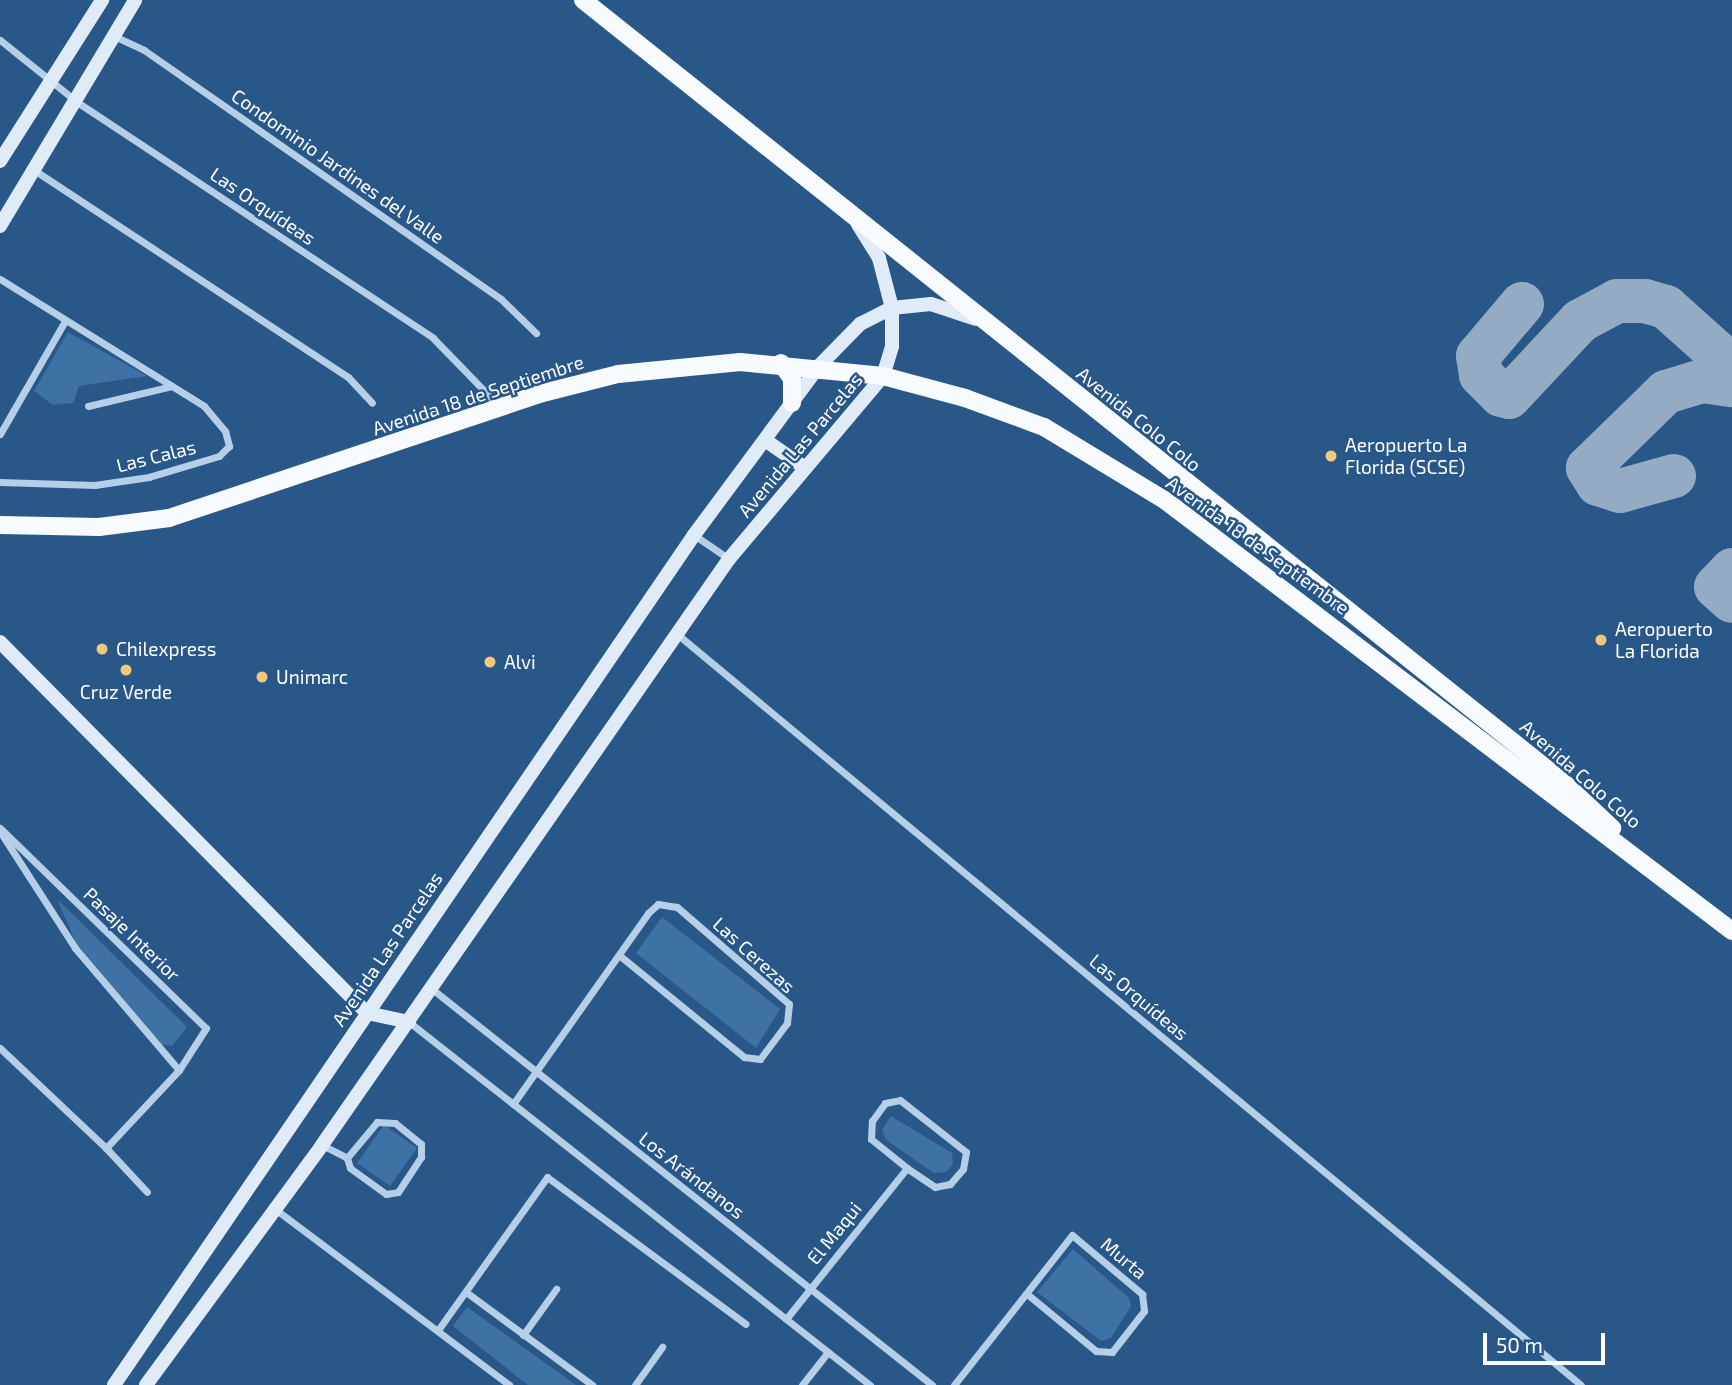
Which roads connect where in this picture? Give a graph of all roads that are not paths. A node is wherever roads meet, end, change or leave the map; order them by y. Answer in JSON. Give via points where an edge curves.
{"nodes":[{"id":1,"x":102,"y":0,"type":"edge"},
{"id":2,"x":135,"y":0,"type":"edge"},
{"id":3,"x":583,"y":0,"type":"edge"},
{"id":4,"x":114,"y":37,"type":"junction"},
{"id":5,"x":0,"y":40,"type":"edge"},
{"id":6,"x":51,"y":81,"type":"junction"},
{"id":7,"x":77,"y":102,"type":"junction"},
{"id":8,"x":0,"y":161,"type":"edge"},
{"id":9,"x":34,"y":170,"type":"junction"},
{"id":10,"x":833,"y":198,"type":"junction"},
{"id":11,"x":0,"y":226,"type":"edge"},
{"id":12,"x":0,"y":278,"type":"edge"},
{"id":13,"x":892,"y":308,"type":"junction"},
{"id":14,"x":65,"y":320,"type":"junction"},
{"id":15,"x":536,"y":333,"type":"dead end"},
{"id":16,"x":1007,"y":338,"type":"junction"},
{"id":17,"x":781,"y":363,"type":"junction"},
{"id":18,"x":819,"y":366,"type":"junction"},
{"id":19,"x":883,"y":376,"type":"junction"},
{"id":20,"x":172,"y":386,"type":"junction"},
{"id":21,"x":372,"y":403,"type":"dead end"},
{"id":22,"x":792,"y":403,"type":"junction"},
{"id":23,"x":88,"y":406,"type":"dead end"},
{"id":24,"x":500,"y":408,"type":"junction"},
{"id":25,"x":0,"y":434,"type":"edge"},
{"id":26,"x":765,"y":440,"type":"junction"},
{"id":27,"x":805,"y":468,"type":"junction"},
{"id":28,"x":0,"y":481,"type":"edge"},
{"id":29,"x":0,"y":526,"type":"edge"},
{"id":30,"x":694,"y":535,"type":"junction"},
{"id":31,"x":729,"y":559,"type":"junction"},
{"id":32,"x":677,"y":634,"type":"junction"},
{"id":33,"x":0,"y":642,"type":"edge"},
{"id":34,"x":0,"y":830,"type":"edge"},
{"id":35,"x":1663,"y":876,"type":"junction"},
{"id":36,"x":1732,"y":931,"type":"edge"},
{"id":37,"x":618,"y":955,"type":"junction"},
{"id":38,"x":432,"y":989,"type":"junction"},
{"id":39,"x":367,"y":1013,"type":"junction"},
{"id":40,"x":409,"y":1022,"type":"junction"},
{"id":41,"x":0,"y":1048,"type":"edge"},
{"id":42,"x":179,"y":1070,"type":"junction"},
{"id":43,"x":535,"y":1071,"type":"junction"},
{"id":44,"x":513,"y":1104,"type":"junction"},
{"id":45,"x":323,"y":1145,"type":"junction"},
{"id":46,"x":106,"y":1147,"type":"junction"},
{"id":47,"x":347,"y":1158,"type":"junction"},
{"id":48,"x":907,"y":1168,"type":"junction"},
{"id":49,"x":147,"y":1192,"type":"dead end"},
{"id":50,"x":275,"y":1209,"type":"junction"},
{"id":51,"x":810,"y":1288,"type":"junction"},
{"id":52,"x":556,"y":1289,"type":"dead end"},
{"id":53,"x":466,"y":1292,"type":"junction"},
{"id":54,"x":1027,"y":1294,"type":"junction"},
{"id":55,"x":786,"y":1319,"type":"junction"},
{"id":56,"x":746,"y":1324,"type":"dead end"},
{"id":57,"x":438,"y":1330,"type":"junction"},
{"id":58,"x":523,"y":1335,"type":"junction"},
{"id":59,"x":662,"y":1347,"type":"dead end"},
{"id":60,"x":828,"y":1352,"type":"junction"},
{"id":61,"x":114,"y":1385,"type":"edge"},
{"id":62,"x":146,"y":1385,"type":"edge"},
{"id":63,"x":509,"y":1385,"type":"edge"},
{"id":64,"x":592,"y":1385,"type":"edge"},
{"id":65,"x":635,"y":1385,"type":"edge"},
{"id":66,"x":802,"y":1385,"type":"edge"},
{"id":67,"x":870,"y":1385,"type":"edge"},
{"id":68,"x":932,"y":1385,"type":"edge"},
{"id":69,"x":954,"y":1385,"type":"edge"},
{"id":70,"x":1581,"y":1385,"type":"edge"}],
"edges":[{"from":1,"to":6,"type":"main road"},
{"from":2,"to":4,"type":"main road"},
{"from":3,"to":10,"type":"main road","name":"Avenida Colo Colo"},
{"from":4,"to":7,"type":"main road"},
{"from":4,"to":15,"type":"street","name":"Condominio Jardines del Valle","via":[[144,50],[501,299]]},
{"from":5,"to":6,"type":"street","name":"Las Orquídeas"},
{"from":6,"to":7,"type":"street","name":"Las Orquídeas"},
{"from":6,"to":8,"type":"main road"},
{"from":7,"to":9,"type":"main road"},
{"from":7,"to":24,"type":"street","name":"Las Orquídeas","via":[[433,338]]},
{"from":9,"to":11,"type":"main road"},
{"from":9,"to":21,"type":"street","via":[[348,377]]},
{"from":10,"to":13,"type":"main road","name":"Avenida Las Parcelas","via":[[870,241],[883,269]]},
{"from":10,"to":16,"type":"main road","name":"Avenida Colo Colo"},
{"from":12,"to":14,"type":"street","name":"Las Calas"},
{"from":13,"to":16,"type":"main road","name":"Avenida Las Parcelas","via":[[918,303],[939,306],[977,320]]},
{"from":13,"to":18,"type":"main road","name":"Avenida Las Parcelas","via":[[860,324]]},
{"from":13,"to":19,"type":"main road","name":"Avenida Las Parcelas","via":[[892,346]]},
{"from":14,"to":20,"type":"street","name":"Las Calas"},
{"from":14,"to":25,"type":"street"},
{"from":16,"to":35,"type":"main road","name":"Avenida Colo Colo","via":[[1562,781]]},
{"from":17,"to":18,"type":"main road","name":"Avenida 18 de Septiembre"},
{"from":17,"to":22,"type":"main road","via":[[792,379]]},
{"from":17,"to":24,"type":"main road","name":"Avenida 18 de Septiembre","via":[[699,363],[631,372]]},
{"from":18,"to":19,"type":"main road","name":"Avenida 18 de Septiembre"},
{"from":18,"to":22,"type":"main road","name":"Avenida Las Parcelas"},
{"from":19,"to":27,"type":"main road","name":"Avenida Las Parcelas"},
{"from":19,"to":35,"type":"main road","name":"Avenida 18 de Septiembre","via":[[1024,419],[1110,465],[1217,536],[1553,797]]},
{"from":20,"to":23,"type":"street"},
{"from":20,"to":28,"type":"street","name":"Las Calas","via":[[204,406],[225,431],[229,446],[219,456],[149,477],[96,485]]},
{"from":22,"to":26,"type":"main road","name":"Avenida Las Parcelas"},
{"from":24,"to":29,"type":"main road","name":"Avenida 18 de Septiembre","via":[[169,518],[99,527]]},
{"from":26,"to":27,"type":"main road"},
{"from":26,"to":30,"type":"main road","name":"Avenida Las Parcelas"},
{"from":27,"to":31,"type":"main road","name":"Avenida Las Parcelas"},
{"from":30,"to":31,"type":"street"},
{"from":30,"to":39,"type":"main road","name":"Avenida Las Parcelas"},
{"from":31,"to":32,"type":"main road","name":"Avenida Las Parcelas"},
{"from":32,"to":38,"type":"main road","name":"Avenida Las Parcelas"},
{"from":32,"to":70,"type":"street","name":"Las Orquídeas"},
{"from":33,"to":39,"type":"main road"},
{"from":34,"to":42,"type":"street","name":"Pasaje Interior","via":[[75,948]]},
{"from":34,"to":42,"type":"street","name":"Pasaje Interior","via":[[206,1028]]},
{"from":35,"to":36,"type":"main road"},
{"from":37,"to":37,"type":"street","name":"Las Cerezas","via":[[744,1057],[760,1059],[787,1023],[789,1004],[677,907],[658,904]]},
{"from":37,"to":43,"type":"street","name":"Las Cerezas"},
{"from":38,"to":40,"type":"main road","name":"Avenida Las Parcelas"},
{"from":38,"to":43,"type":"street","name":"Los Arándanos"},
{"from":39,"to":40,"type":"main road"},
{"from":39,"to":61,"type":"main road","name":"Avenida Las Parcelas"},
{"from":40,"to":44,"type":"street"},
{"from":40,"to":45,"type":"main road","name":"Avenida Las Parcelas"},
{"from":41,"to":46,"type":"street"},
{"from":42,"to":46,"type":"street","name":"Pasaje Interior"},
{"from":43,"to":44,"type":"street","name":"Las Cerezas"},
{"from":43,"to":51,"type":"street","name":"Los Arándanos"},
{"from":44,"to":55,"type":"street"},
{"from":45,"to":47,"type":"street"},
{"from":45,"to":50,"type":"main road","name":"Avenida Las Parcelas"},
{"from":46,"to":49,"type":"street"},
{"from":47,"to":47,"type":"street","via":[[350,1168],[386,1194],[398,1192],[421,1157],[421,1144],[395,1123],[377,1122]]},
{"from":48,"to":48,"type":"street","via":[[871,1139],[872,1121],[885,1103],[900,1100],[966,1152],[963,1169],[950,1184],[935,1187]]},
{"from":48,"to":51,"type":"street","name":"El Maqui"},
{"from":50,"to":57,"type":"street"},
{"from":50,"to":62,"type":"main road","name":"Avenida Las Parcelas"},
{"from":51,"to":55,"type":"street","name":"El Maqui"},
{"from":51,"to":68,"type":"street","name":"Los Arándanos"},
{"from":52,"to":58,"type":"street"},
{"from":53,"to":56,"type":"street","via":[[547,1177]]},
{"from":53,"to":57,"type":"street"},
{"from":53,"to":58,"type":"street"},
{"from":54,"to":54,"type":"street","name":"Murta","via":[[1072,1235],[1142,1294],[1144,1311],[1112,1352],[1096,1351]]},
{"from":54,"to":69,"type":"street","name":"Murta"},
{"from":55,"to":60,"type":"street"},
{"from":57,"to":63,"type":"street"},
{"from":58,"to":64,"type":"street"},
{"from":59,"to":65,"type":"street"},
{"from":60,"to":66,"type":"street"},
{"from":60,"to":67,"type":"street"}]}
